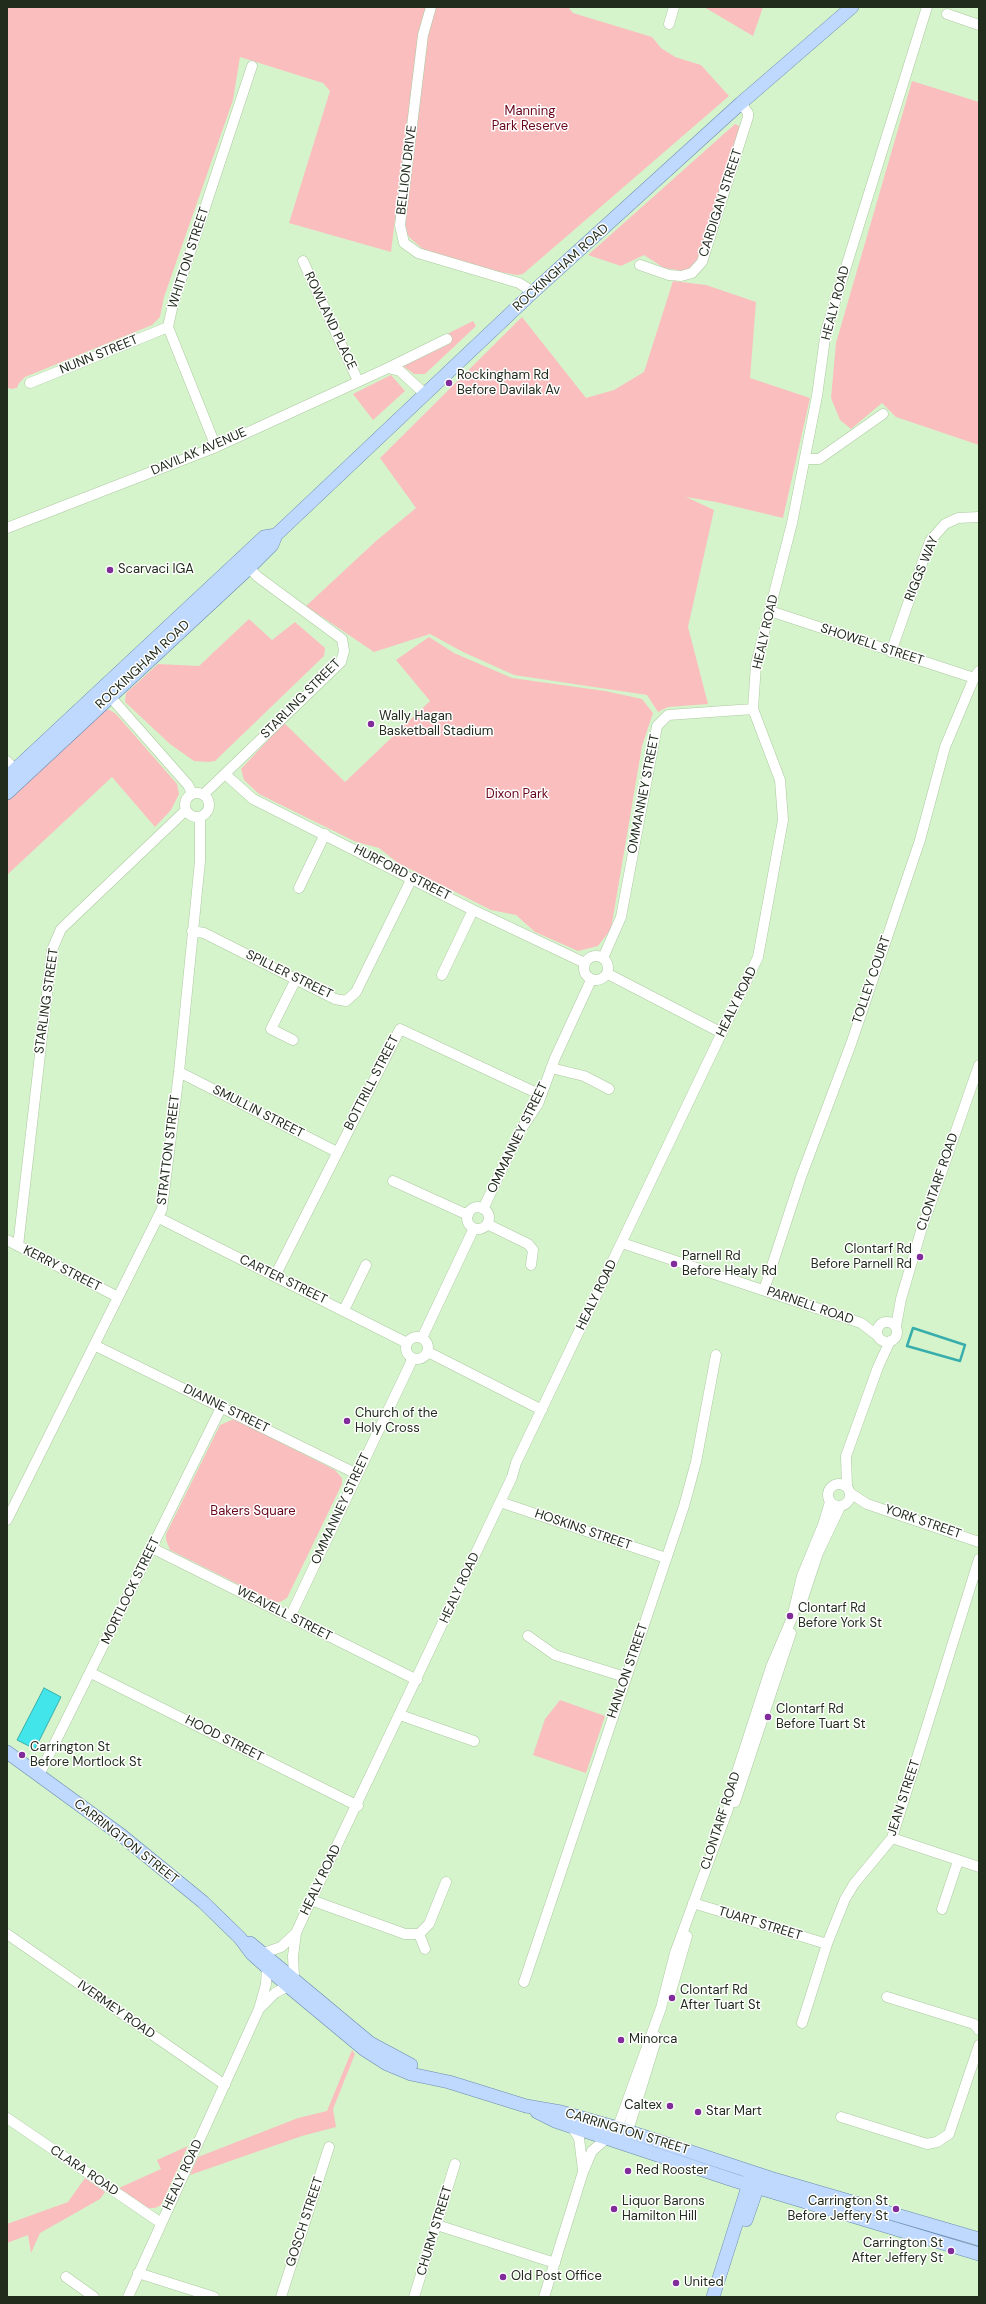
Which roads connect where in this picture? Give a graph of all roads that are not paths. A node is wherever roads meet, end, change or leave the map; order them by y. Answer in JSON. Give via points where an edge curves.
{"nodes":[{"id":1,"x":431,"y":7,"type":"edge"},
{"id":2,"x":674,"y":7,"type":"edge"},
{"id":3,"x":852,"y":7,"type":"edge"},
{"id":4,"x":927,"y":7,"type":"edge"},
{"id":5,"x":947,"y":14,"type":"dead end"},
{"id":6,"x":669,"y":24,"type":"dead end"},
{"id":7,"x":979,"y":25,"type":"edge"},
{"id":8,"x":252,"y":66,"type":"dead end"},
{"id":9,"x":741,"y":103,"type":"junction"},
{"id":10,"x":303,"y":261,"type":"dead end"},
{"id":11,"x":640,"y":265,"type":"dead end"},
{"id":12,"x":533,"y":292,"type":"junction"},
{"id":13,"x":168,"y":327,"type":"junction"},
{"id":14,"x":447,"y":339,"type":"dead end"},
{"id":15,"x":388,"y":368,"type":"junction"},
{"id":16,"x":358,"y":381,"type":"junction"},
{"id":17,"x":30,"y":383,"type":"dead end"},
{"id":18,"x":425,"y":394,"type":"junction"},
{"id":19,"x":883,"y":414,"type":"dead end"},
{"id":20,"x":216,"y":447,"type":"junction"},
{"id":21,"x":805,"y":459,"type":"junction"},
{"id":22,"x":979,"y":517,"type":"edge"},
{"id":23,"x":7,"y":528,"type":"edge"},
{"id":24,"x":244,"y":564,"type":"junction"},
{"id":25,"x":770,"y":611,"type":"junction"},
{"id":26,"x":891,"y":652,"type":"junction"},
{"id":27,"x":976,"y":675,"type":"edge"},
{"id":28,"x":106,"y":692,"type":"junction"},
{"id":29,"x":753,"y":709,"type":"junction"},
{"id":30,"x":10,"y":769,"type":"edge"},
{"id":31,"x":225,"y":774,"type":"junction"},
{"id":32,"x":7,"y":793,"type":"edge"},
{"id":33,"x":192,"y":793,"type":"junction"},
{"id":34,"x":204,"y":794,"type":"junction"},
{"id":35,"x":186,"y":810,"type":"junction"},
{"id":36,"x":200,"y":817,"type":"junction"},
{"id":37,"x":325,"y":834,"type":"junction"},
{"id":38,"x":412,"y":878,"type":"junction"},
{"id":39,"x":299,"y":888,"type":"dead end"},
{"id":40,"x":474,"y":910,"type":"junction"},
{"id":41,"x":192,"y":931,"type":"junction"},
{"id":42,"x":603,"y":958,"type":"junction"},
{"id":43,"x":585,"y":963,"type":"junction"},
{"id":44,"x":608,"y":974,"type":"junction"},
{"id":45,"x":442,"y":975,"type":"dead end"},
{"id":46,"x":296,"y":979,"type":"junction"},
{"id":47,"x":590,"y":980,"type":"junction"},
{"id":48,"x":722,"y":1033,"type":"junction"},
{"id":49,"x":293,"y":1040,"type":"dead end"},
{"id":50,"x":979,"y":1065,"type":"edge"},
{"id":51,"x":551,"y":1068,"type":"junction"},
{"id":52,"x":179,"y":1072,"type":"junction"},
{"id":53,"x":608,"y":1090,"type":"dead end"},
{"id":54,"x":541,"y":1096,"type":"junction"},
{"id":55,"x":337,"y":1152,"type":"junction"},
{"id":56,"x":393,"y":1181,"type":"dead end"},
{"id":57,"x":483,"y":1208,"type":"junction"},
{"id":58,"x":468,"y":1215,"type":"junction"},
{"id":59,"x":159,"y":1218,"type":"junction"},
{"id":60,"x":487,"y":1224,"type":"junction"},
{"id":61,"x":474,"y":1228,"type":"junction"},
{"id":62,"x":7,"y":1240,"type":"edge"},
{"id":63,"x":622,"y":1243,"type":"junction"},
{"id":64,"x":18,"y":1246,"type":"junction"},
{"id":65,"x":531,"y":1264,"type":"dead end"},
{"id":66,"x":366,"y":1265,"type":"dead end"},
{"id":67,"x":275,"y":1276,"type":"junction"},
{"id":68,"x":764,"y":1290,"type":"junction"},
{"id":69,"x":118,"y":1297,"type":"junction"},
{"id":70,"x":901,"y":1299,"type":"junction"},
{"id":71,"x":344,"y":1310,"type":"junction"},
{"id":72,"x":884,"y":1322,"type":"junction"},
{"id":73,"x":860,"y":1323,"type":"junction"},
{"id":74,"x":896,"y":1326,"type":"junction"},
{"id":75,"x":879,"y":1337,"type":"junction"},
{"id":76,"x":422,"y":1338,"type":"junction"},
{"id":77,"x":890,"y":1341,"type":"junction"},
{"id":78,"x":407,"y":1343,"type":"junction"},
{"id":79,"x":94,"y":1345,"type":"junction"},
{"id":80,"x":428,"y":1352,"type":"junction"},
{"id":81,"x":716,"y":1355,"type":"dead end"},
{"id":82,"x":413,"y":1358,"type":"junction"},
{"id":83,"x":878,"y":1367,"type":"junction"},
{"id":84,"x":222,"y":1406,"type":"junction"},
{"id":85,"x":542,"y":1410,"type":"junction"},
{"id":86,"x":845,"y":1464,"type":"junction"},
{"id":87,"x":357,"y":1474,"type":"junction"},
{"id":88,"x":836,"y":1484,"type":"junction"},
{"id":89,"x":848,"y":1490,"type":"junction"},
{"id":90,"x":500,"y":1502,"type":"junction"},
{"id":91,"x":830,"y":1502,"type":"junction"},
{"id":92,"x":867,"y":1504,"type":"junction"},
{"id":93,"x":843,"y":1505,"type":"junction"},
{"id":94,"x":7,"y":1520,"type":"edge"},
{"id":95,"x":979,"y":1542,"type":"edge"},
{"id":96,"x":152,"y":1548,"type":"junction"},
{"id":97,"x":666,"y":1558,"type":"junction"},
{"id":98,"x":979,"y":1559,"type":"edge"},
{"id":99,"x":290,"y":1617,"type":"junction"},
{"id":100,"x":528,"y":1636,"type":"dead end"},
{"id":101,"x":91,"y":1673,"type":"junction"},
{"id":102,"x":626,"y":1677,"type":"junction"},
{"id":103,"x":416,"y":1680,"type":"junction"},
{"id":104,"x":400,"y":1715,"type":"junction"},
{"id":105,"x":474,"y":1741,"type":"dead end"},
{"id":106,"x":7,"y":1752,"type":"edge"},
{"id":107,"x":39,"y":1775,"type":"junction"},
{"id":108,"x":358,"y":1806,"type":"junction"},
{"id":109,"x":892,"y":1838,"type":"junction"},
{"id":110,"x":958,"y":1861,"type":"junction"},
{"id":111,"x":979,"y":1867,"type":"edge"},
{"id":112,"x":446,"y":1882,"type":"dead end"},
{"id":113,"x":311,"y":1900,"type":"junction"},
{"id":114,"x":695,"y":1904,"type":"junction"},
{"id":115,"x":942,"y":1909,"type":"dead end"},
{"id":116,"x":296,"y":1933,"type":"junction"},
{"id":117,"x":7,"y":1934,"type":"edge"},
{"id":118,"x":419,"y":1934,"type":"junction"},
{"id":119,"x":240,"y":1938,"type":"junction"},
{"id":120,"x":827,"y":1944,"type":"junction"},
{"id":121,"x":425,"y":1949,"type":"dead end"},
{"id":122,"x":264,"y":1953,"type":"junction"},
{"id":123,"x":267,"y":1967,"type":"junction"},
{"id":124,"x":291,"y":1982,"type":"junction"},
{"id":125,"x":524,"y":1982,"type":"dead end"},
{"id":126,"x":887,"y":1997,"type":"dead end"},
{"id":127,"x":259,"y":2009,"type":"junction"},
{"id":128,"x":802,"y":2023,"type":"dead end"},
{"id":129,"x":979,"y":2030,"type":"edge"},
{"id":130,"x":979,"y":2045,"type":"edge"},
{"id":131,"x":225,"y":2085,"type":"junction"},
{"id":132,"x":526,"y":2106,"type":"junction"},
{"id":133,"x":841,"y":2117,"type":"dead end"},
{"id":134,"x":7,"y":2118,"type":"edge"},
{"id":135,"x":572,"y":2127,"type":"junction"},
{"id":136,"x":623,"y":2130,"type":"junction"},
{"id":137,"x":615,"y":2141,"type":"junction"},
{"id":138,"x":329,"y":2147,"type":"dead end"},
{"id":139,"x":455,"y":2164,"type":"dead end"},
{"id":140,"x":583,"y":2172,"type":"junction"},
{"id":141,"x":757,"y":2174,"type":"junction"},
{"id":142,"x":753,"y":2187,"type":"junction"},
{"id":143,"x":161,"y":2223,"type":"junction"},
{"id":144,"x":437,"y":2225,"type":"junction"},
{"id":145,"x":979,"y":2239,"type":"edge"},
{"id":146,"x":979,"y":2254,"type":"edge"},
{"id":147,"x":555,"y":2263,"type":"junction"},
{"id":148,"x":138,"y":2273,"type":"junction"},
{"id":149,"x":66,"y":2277,"type":"dead end"},
{"id":150,"x":94,"y":2297,"type":"edge"},
{"id":151,"x":128,"y":2297,"type":"edge"},
{"id":152,"x":214,"y":2297,"type":"edge"},
{"id":153,"x":281,"y":2297,"type":"edge"},
{"id":154,"x":414,"y":2297,"type":"edge"},
{"id":155,"x":544,"y":2297,"type":"edge"},
{"id":156,"x":713,"y":2297,"type":"edge"},
{"id":157,"x":719,"y":2297,"type":"edge"}],
"edges":[{"from":1,"to":12,"type":"street","name":"BELLION DRIVE","via":[[423,35],[400,224],[404,243],[418,253],[519,283]]},
{"from":2,"to":6,"type":"street"},
{"from":3,"to":9,"type":"main road","name":"ROCKINGHAM ROAD"},
{"from":4,"to":21,"type":"street","name":"HEALY ROAD","via":[[828,324]]},
{"from":5,"to":7,"type":"street"},
{"from":8,"to":13,"type":"street","name":"WHITTON STREET","via":[[173,304]]},
{"from":9,"to":11,"type":"street","name":"CARDIGAN STREET","via":[[748,113],[748,118],[702,262],[692,274],[681,276],[669,276]]},
{"from":9,"to":12,"type":"main road","name":"ROCKINGHAM ROAD"},
{"from":10,"to":16,"type":"street","name":"ROWLAND PLACE"},
{"from":12,"to":18,"type":"main road","name":"ROCKINGHAM ROAD"},
{"from":13,"to":17,"type":"street","name":"NUNN STREET"},
{"from":13,"to":20,"type":"street"},
{"from":14,"to":15,"type":"street","name":"DAVILAK AVENUE"},
{"from":15,"to":16,"type":"street","name":"DAVILAK AVENUE"},
{"from":15,"to":18,"type":"street","via":[[400,371]]},
{"from":16,"to":20,"type":"street","name":"DAVILAK AVENUE"},
{"from":18,"to":24,"type":"main road","name":"ROCKINGHAM ROAD","via":[[276,535],[264,537]]},
{"from":19,"to":21,"type":"street","via":[[819,459]]},
{"from":20,"to":23,"type":"street","name":"DAVILAK AVENUE"},
{"from":21,"to":25,"type":"street","name":"HEALY ROAD"},
{"from":22,"to":26,"type":"street","name":"RIGGS WAY","via":[[958,518],[945,524],[930,541]]},
{"from":24,"to":28,"type":"main road","name":"ROCKINGHAM ROAD"},
{"from":24,"to":31,"type":"street","name":"STARLING STREET","via":[[342,639],[344,651],[341,662]]},
{"from":25,"to":26,"type":"street","name":"SHOWELL STREET"},
{"from":25,"to":29,"type":"street","name":"HEALY ROAD","via":[[756,664]]},
{"from":26,"to":27,"type":"street","name":"SHOWELL STREET"},
{"from":27,"to":68,"type":"street","name":"TOLLEY COURT","via":[[945,747],[917,848]]},
{"from":28,"to":30,"type":"main road","name":"ROCKINGHAM ROAD"},
{"from":28,"to":32,"type":"main road","name":"ROCKINGHAM ROAD"},
{"from":28,"to":33,"type":"street","via":[[188,785]]},
{"from":29,"to":42,"type":"street","name":"OMMANNEY STREET","via":[[668,715],[657,726],[621,917]]},
{"from":29,"to":48,"type":"street","name":"HEALY ROAD","via":[[780,780],[783,820],[758,957]]},
{"from":31,"to":34,"type":"street","name":"STARLING STREET"},
{"from":31,"to":37,"type":"street","name":"HURFORD STREET","via":[[253,799]]},
{"from":33,"to":34,"type":"street"},
{"from":33,"to":35,"type":"street","via":[[185,802]]},
{"from":34,"to":36,"type":"street","via":[[209,801],[209,809]]},
{"from":35,"to":36,"type":"street","via":[[192,816]]},
{"from":35,"to":64,"type":"street","name":"STARLING STREET","via":[[61,929],[52,950]]},
{"from":36,"to":41,"type":"street","name":"STRATTON STREET","via":[[200,861]]},
{"from":37,"to":38,"type":"street","name":"HURFORD STREET"},
{"from":37,"to":39,"type":"street"},
{"from":38,"to":40,"type":"street","name":"HURFORD STREET"},
{"from":38,"to":46,"type":"street","name":"SPILLER STREET","via":[[356,992],[346,1000],[335,998]]},
{"from":40,"to":43,"type":"street","name":"HURFORD STREET"},
{"from":40,"to":45,"type":"street"},
{"from":41,"to":46,"type":"street","name":"SPILLER STREET","via":[[204,933]]},
{"from":41,"to":52,"type":"street","name":"STRATTON STREET"},
{"from":42,"to":43,"type":"street","via":[[596,956]]},
{"from":42,"to":44,"type":"street","via":[[609,968]]},
{"from":43,"to":47,"type":"street","via":[[586,975]]},
{"from":44,"to":47,"type":"street","via":[[604,979]]},
{"from":44,"to":48,"type":"street"},
{"from":46,"to":49,"type":"street","via":[[271,1029]]},
{"from":47,"to":51,"type":"street","name":"OMMANNEY STREET"},
{"from":48,"to":63,"type":"street","name":"HEALY ROAD"},
{"from":50,"to":70,"type":"street","name":"CLONTARF ROAD","via":[[921,1231]]},
{"from":51,"to":53,"type":"street","via":[[584,1076]]},
{"from":51,"to":54,"type":"street","name":"OMMANNEY STREET"},
{"from":52,"to":55,"type":"street","name":"SMULLIN STREET"},
{"from":52,"to":59,"type":"street","name":"STRATTON STREET"},
{"from":54,"to":55,"type":"street","name":"BOTTRILL STREET","via":[[400,1029]]},
{"from":54,"to":57,"type":"street","name":"OMMANNEY STREET","via":[[520,1131]]},
{"from":55,"to":67,"type":"street","name":"BOTTRILL STREET"},
{"from":56,"to":58,"type":"street"},
{"from":57,"to":58,"type":"street","via":[[477,1207]]},
{"from":57,"to":60,"type":"street","via":[[488,1213]]},
{"from":58,"to":61,"type":"street","via":[[468,1220]]},
{"from":59,"to":67,"type":"street","name":"CARTER STREET"},
{"from":59,"to":69,"type":"street","name":"STRATTON STREET"},
{"from":60,"to":61,"type":"street","via":[[483,1228]]},
{"from":60,"to":65,"type":"street","via":[[528,1244],[533,1250]]},
{"from":61,"to":76,"type":"street"},
{"from":62,"to":64,"type":"street","name":"KERRY STREET"},
{"from":63,"to":68,"type":"street","name":"PARNELL ROAD"},
{"from":63,"to":85,"type":"street","name":"HEALY ROAD"},
{"from":64,"to":69,"type":"street","name":"KERRY STREET"},
{"from":66,"to":71,"type":"street"},
{"from":67,"to":71,"type":"street","name":"CARTER STREET"},
{"from":68,"to":73,"type":"street","name":"PARNELL ROAD"},
{"from":69,"to":79,"type":"street","name":"STRATTON STREET"},
{"from":70,"to":72,"type":"street","name":"CLONTARF ROAD"},
{"from":70,"to":74,"type":"street","name":"CLONTARF ROAD"},
{"from":71,"to":78,"type":"street","name":"CARTER STREET"},
{"from":72,"to":73,"type":"street","name":"PARNELL ROAD"},
{"from":72,"to":74,"type":"street","via":[[892,1322]]},
{"from":72,"to":75,"type":"street","via":[[878,1328]]},
{"from":73,"to":75,"type":"street","name":"PARNELL ROAD"},
{"from":74,"to":77,"type":"street","via":[[897,1335]]},
{"from":75,"to":77,"type":"street","via":[[884,1341]]},
{"from":75,"to":83,"type":"street"},
{"from":76,"to":78,"type":"street","via":[[414,1337]]},
{"from":76,"to":80,"type":"street","via":[[428,1344]]},
{"from":77,"to":83,"type":"street"},
{"from":78,"to":82,"type":"street","via":[[407,1352]]},
{"from":79,"to":84,"type":"street","name":"DIANNE STREET"},
{"from":79,"to":94,"type":"street","name":"STRATTON STREET"},
{"from":80,"to":82,"type":"street","via":[[421,1358]]},
{"from":80,"to":85,"type":"street"},
{"from":81,"to":97,"type":"street","name":"HANLON STREET","via":[[696,1462]]},
{"from":82,"to":87,"type":"street","name":"OMMANNEY STREET"},
{"from":83,"to":86,"type":"street","via":[[848,1448]]},
{"from":84,"to":87,"type":"street","name":"DIANNE STREET"},
{"from":84,"to":96,"type":"street","name":"MORTLOCK STREET"},
{"from":85,"to":90,"type":"street","name":"HEALY ROAD"},
{"from":86,"to":88,"type":"street"},
{"from":86,"to":89,"type":"street"},
{"from":87,"to":99,"type":"street","name":"OMMANNEY STREET"},
{"from":88,"to":89,"type":"street"},
{"from":88,"to":91,"type":"street","via":[[828,1493]]},
{"from":89,"to":92,"type":"street","name":"YORK STREET"},
{"from":89,"to":93,"type":"street","via":[[850,1498]]},
{"from":90,"to":97,"type":"street","name":"HOSKINS STREET"},
{"from":90,"to":103,"type":"street","name":"HEALY ROAD"},
{"from":91,"to":93,"type":"street"},
{"from":91,"to":114,"type":"street","name":"CLONTARF ROAD","via":[[802,1576],[792,1618],[771,1667],[734,1778],[728,1809]]},
{"from":92,"to":93,"type":"street","name":"YORK STREET"},
{"from":92,"to":95,"type":"street","name":"YORK STREET"},
{"from":93,"to":114,"type":"street","name":"CLONTARF ROAD","via":[[813,1567],[731,1815]]},
{"from":96,"to":99,"type":"street","name":"WEAVELL STREET"},
{"from":96,"to":101,"type":"street","name":"MORTLOCK STREET"},
{"from":97,"to":102,"type":"street","name":"HANLON STREET"},
{"from":98,"to":109,"type":"street","name":"JEAN STREET"},
{"from":99,"to":103,"type":"street","name":"WEAVELL STREET"},
{"from":100,"to":102,"type":"street","via":[[555,1655]]},
{"from":101,"to":107,"type":"street","name":"MORTLOCK STREET"},
{"from":101,"to":108,"type":"street","name":"HOOD STREET"},
{"from":102,"to":125,"type":"street","name":"HANLON STREET"},
{"from":103,"to":104,"type":"street","name":"HEALY ROAD"},
{"from":104,"to":105,"type":"street"},
{"from":104,"to":108,"type":"street","name":"HEALY ROAD"},
{"from":106,"to":107,"type":"main road","name":"CARRINGTON STREET"},
{"from":107,"to":119,"type":"main road","name":"CARRINGTON STREET","via":[[121,1835],[202,1902]]},
{"from":108,"to":113,"type":"street","name":"HEALY ROAD"},
{"from":109,"to":110,"type":"street"},
{"from":109,"to":120,"type":"street","name":"JEAN STREET","via":[[849,1891]]},
{"from":110,"to":111,"type":"street"},
{"from":110,"to":115,"type":"street"},
{"from":112,"to":118,"type":"street","via":[[429,1924]]},
{"from":113,"to":116,"type":"street","name":"HEALY ROAD"},
{"from":113,"to":118,"type":"street","via":[[405,1934]]},
{"from":114,"to":120,"type":"street","name":"TUART STREET"},
{"from":114,"to":136,"type":"street","name":"CLONTARF ROAD","via":[[671,1966],[661,2008]]},
{"from":116,"to":122,"type":"street","name":"HEALY ROAD","via":[[282,1947]]},
{"from":116,"to":124,"type":"street","name":"HEALY ROAD"},
{"from":117,"to":131,"type":"street","name":"IVERMEY ROAD"},
{"from":118,"to":121,"type":"street"},
{"from":119,"to":122,"type":"main road","name":"CARRINGTON STREET"},
{"from":119,"to":123,"type":"main road","name":"CARRINGTON STREET","via":[[252,1954]]},
{"from":120,"to":128,"type":"street","name":"JEAN STREET"},
{"from":122,"to":124,"type":"main road","name":"CARRINGTON STREET"},
{"from":123,"to":124,"type":"main road","name":"CARRINGTON STREET"},
{"from":123,"to":127,"type":"street","name":"HEALY ROAD","via":[[266,1984]]},
{"from":124,"to":127,"type":"street","name":"HEALY ROAD"},
{"from":124,"to":132,"type":"main road","name":"CARRINGTON STREET","via":[[365,2050],[387,2064],[411,2074],[449,2082]]},
{"from":126,"to":129,"type":"street","via":[[974,2024]]},
{"from":127,"to":131,"type":"street","name":"HEALY ROAD"},
{"from":130,"to":133,"type":"street","via":[[948,2134],[937,2142],[927,2144]]},
{"from":131,"to":143,"type":"street","name":"HEALY ROAD"},
{"from":132,"to":135,"type":"main road","name":"CARRINGTON STREET"},
{"from":132,"to":136,"type":"main road","name":"CARRINGTON STREET","via":[[561,2112]]},
{"from":134,"to":143,"type":"street","name":"CLARA ROAD"},
{"from":135,"to":137,"type":"main road","name":"CARRINGTON STREET"},
{"from":135,"to":140,"type":"street","via":[[579,2138]]},
{"from":136,"to":137,"type":"street","name":"CLONTARF ROAD"},
{"from":136,"to":141,"type":"main road","name":"CARRINGTON STREET"},
{"from":137,"to":140,"type":"street","via":[[592,2151]]},
{"from":137,"to":142,"type":"main road","name":"CARRINGTON STREET"},
{"from":138,"to":153,"type":"street","name":"GOSCH STREET"},
{"from":139,"to":144,"type":"street","name":"CHURM STREET"},
{"from":140,"to":147,"type":"street"},
{"from":141,"to":142,"type":"main road"},
{"from":141,"to":145,"type":"main road","name":"CARRINGTON STREET"},
{"from":142,"to":146,"type":"main road","name":"CARRINGTON STREET"},
{"from":142,"to":156,"type":"main road"},
{"from":142,"to":157,"type":"main road"},
{"from":143,"to":148,"type":"street","name":"HEALY ROAD"},
{"from":144,"to":147,"type":"street"},
{"from":144,"to":154,"type":"street","name":"CHURM STREET"},
{"from":147,"to":155,"type":"street"},
{"from":148,"to":151,"type":"street","name":"HEALY ROAD"},
{"from":148,"to":152,"type":"street"},
{"from":149,"to":150,"type":"street"}]}
